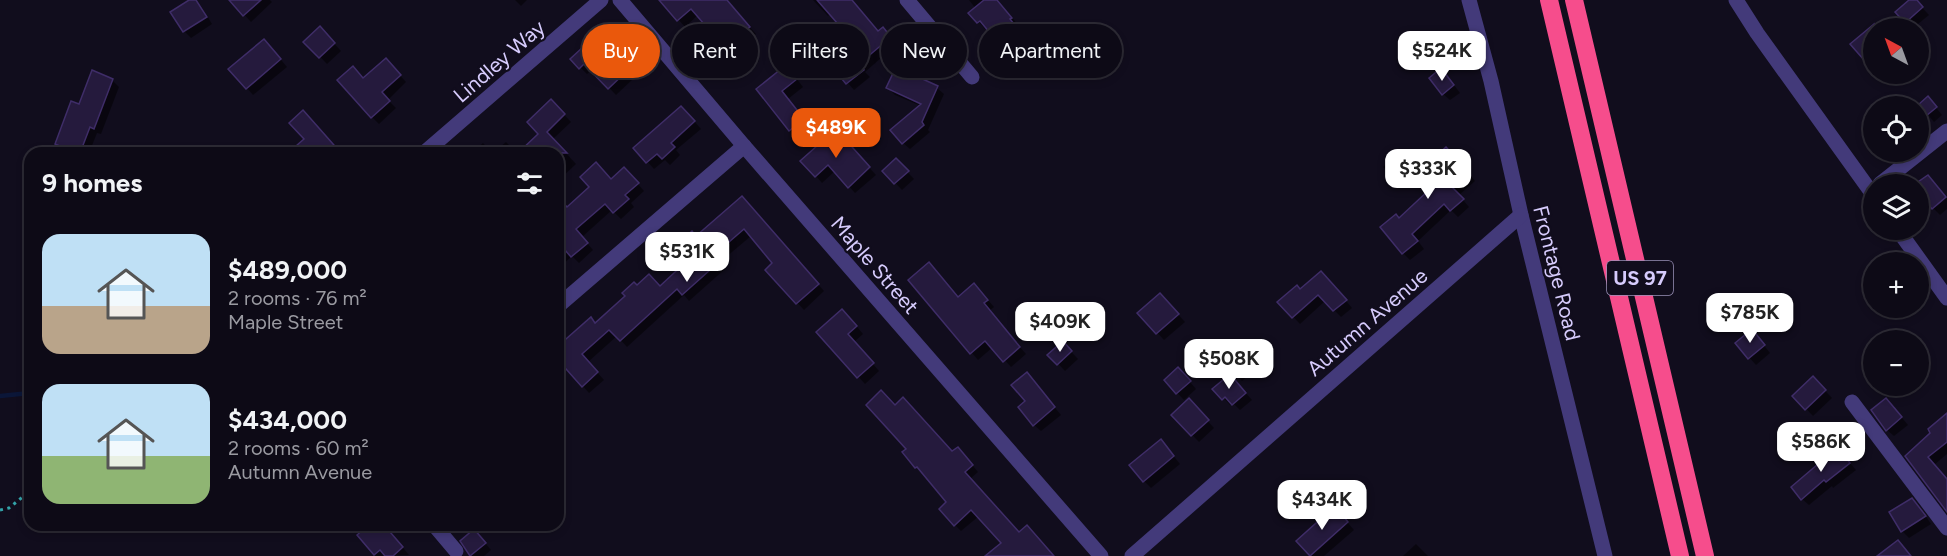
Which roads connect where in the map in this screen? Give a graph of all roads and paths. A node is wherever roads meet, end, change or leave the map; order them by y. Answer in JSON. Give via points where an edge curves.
{"nodes":[{"id":1,"x":601,"y":0,"type":"edge"},
{"id":2,"x":620,"y":0,"type":"edge"},
{"id":3,"x":907,"y":0,"type":"edge"},
{"id":4,"x":1469,"y":0,"type":"edge"},
{"id":5,"x":1549,"y":0,"type":"edge"},
{"id":6,"x":1574,"y":0,"type":"edge"},
{"id":7,"x":1736,"y":0,"type":"edge"},
{"id":8,"x":972,"y":77,"type":"dead end"},
{"id":9,"x":1947,"y":131,"type":"edge"},
{"id":10,"x":744,"y":146,"type":"junction"},
{"id":11,"x":431,"y":147,"type":"edge"},
{"id":12,"x":1894,"y":174,"type":"edge"},
{"id":13,"x":1863,"y":175,"type":"edge"},
{"id":14,"x":1521,"y":215,"type":"junction"},
{"id":15,"x":1905,"y":240,"type":"edge"},
{"id":16,"x":1947,"y":298,"type":"edge"},
{"id":17,"x":564,"y":301,"type":"edge"},
{"id":18,"x":1852,"y":402,"type":"dead end"},
{"id":19,"x":24,"y":496,"type":"edge"},
{"id":20,"x":0,"y":510,"type":"edge"},
{"id":21,"x":1947,"y":528,"type":"edge"},
{"id":22,"x":439,"y":531,"type":"edge"},
{"id":23,"x":456,"y":551,"type":"dead end"},
{"id":24,"x":1101,"y":556,"type":"edge"},
{"id":25,"x":1132,"y":556,"type":"edge"},
{"id":26,"x":1605,"y":556,"type":"edge"},
{"id":27,"x":1680,"y":556,"type":"edge"},
{"id":28,"x":1705,"y":556,"type":"edge"}],
"edges":[{"from":1,"to":11,"type":"street","name":"Lindley Way"},
{"from":2,"to":10,"type":"street","name":"Maple Street"},
{"from":3,"to":8,"type":"street"},
{"from":4,"to":14,"type":"street","name":"Frontage Road"},
{"from":5,"to":27,"type":"highway","number":"US 97"},
{"from":6,"to":28,"type":"highway","number":"US 97"},
{"from":7,"to":13,"type":"street"},
{"from":9,"to":12,"type":"street"},
{"from":10,"to":17,"type":"street"},
{"from":10,"to":24,"type":"street","name":"Maple Street"},
{"from":14,"to":25,"type":"street","name":"Autumn Avenue"},
{"from":14,"to":26,"type":"street","name":"Frontage Road"},
{"from":15,"to":16,"type":"street"},
{"from":18,"to":21,"type":"street"},
{"from":19,"to":20,"type":"path"},
{"from":22,"to":23,"type":"street"}]}
